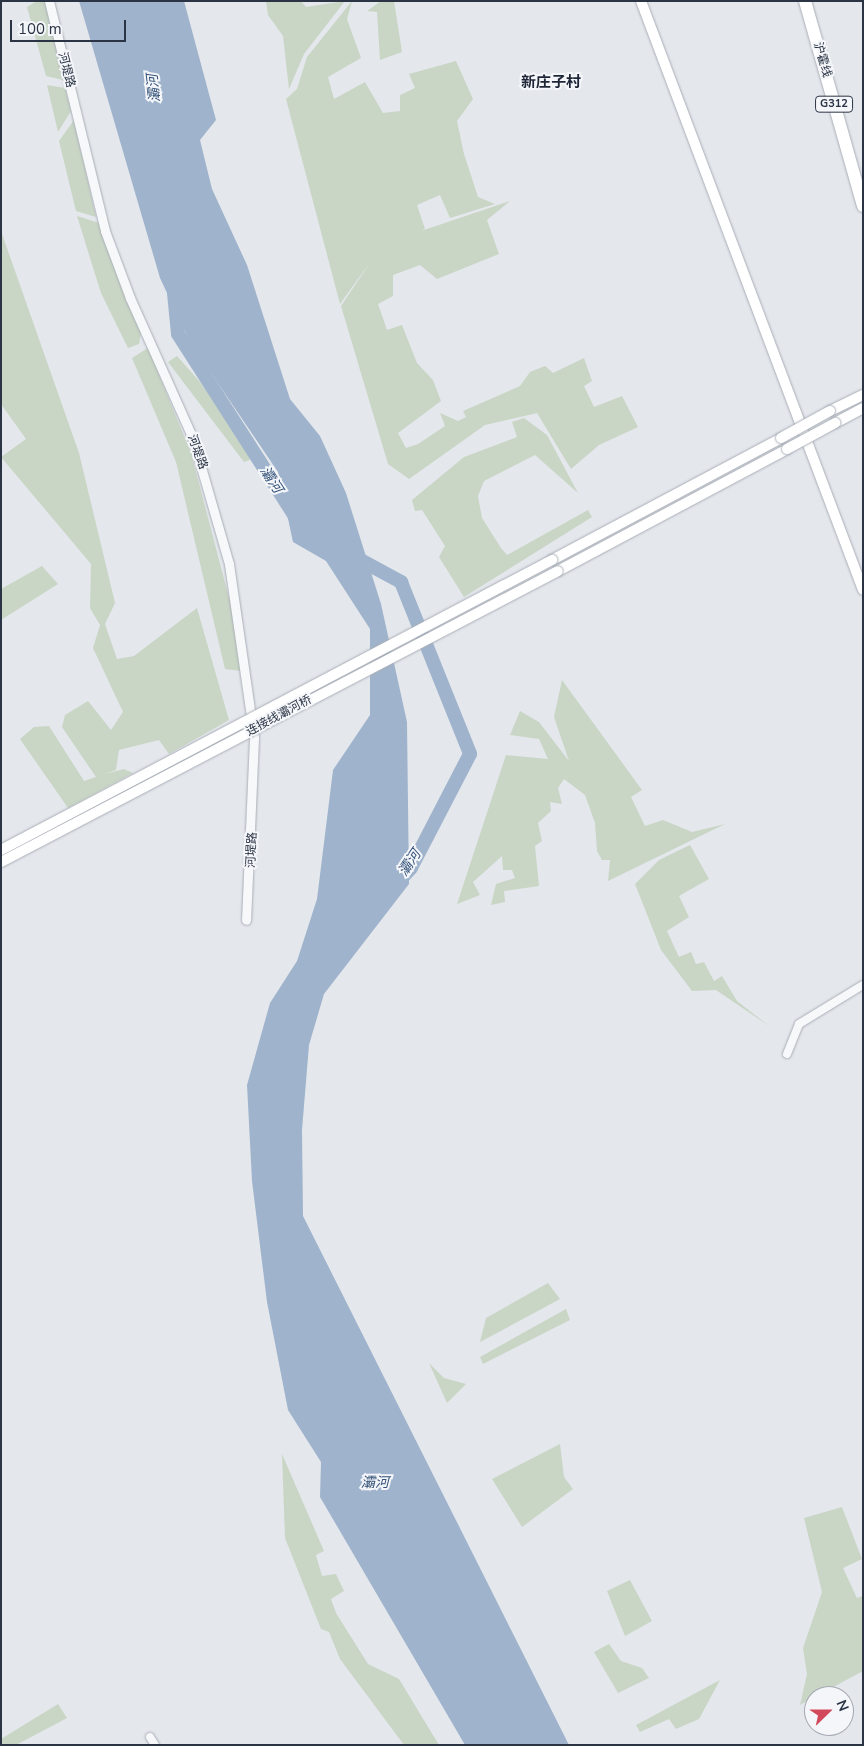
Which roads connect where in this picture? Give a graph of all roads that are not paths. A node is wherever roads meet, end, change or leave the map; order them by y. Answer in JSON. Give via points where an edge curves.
{"nodes":[{"id":1,"x":49,"y":1,"type":"edge"},
{"id":2,"x":641,"y":1,"type":"edge"},
{"id":3,"x":805,"y":1,"type":"edge"},
{"id":4,"x":863,"y":206,"type":"edge"},
{"id":5,"x":863,"y":395,"type":"edge"},
{"id":6,"x":863,"y":408,"type":"edge"},
{"id":7,"x":863,"y":590,"type":"edge"},
{"id":8,"x":1,"y":850,"type":"edge"},
{"id":9,"x":1,"y":862,"type":"edge"},
{"id":10,"x":246,"y":920,"type":"dead end"},
{"id":11,"x":863,"y":985,"type":"edge"},
{"id":12,"x":787,"y":1054,"type":"dead end"},
{"id":13,"x":150,"y":1737,"type":"dead end"},
{"id":14,"x":155,"y":1745,"type":"edge"}],
"edges":[{"from":1,"to":10,"type":"street","name":"河堤路","via":[[105,231],[130,298],[193,439],[229,564],[254,738]]},
{"from":2,"to":7,"type":"main road"},
{"from":3,"to":4,"type":"highway","name":"沪霍线","number":"G312"},
{"from":5,"to":8,"type":"main road","name":"连接线灞河桥","bridge":true},
{"from":6,"to":9,"type":"main road","name":"连接线灞河桥","bridge":true},
{"from":11,"to":12,"type":"street","via":[[799,1024]]},
{"from":13,"to":14,"type":"street"}]}
